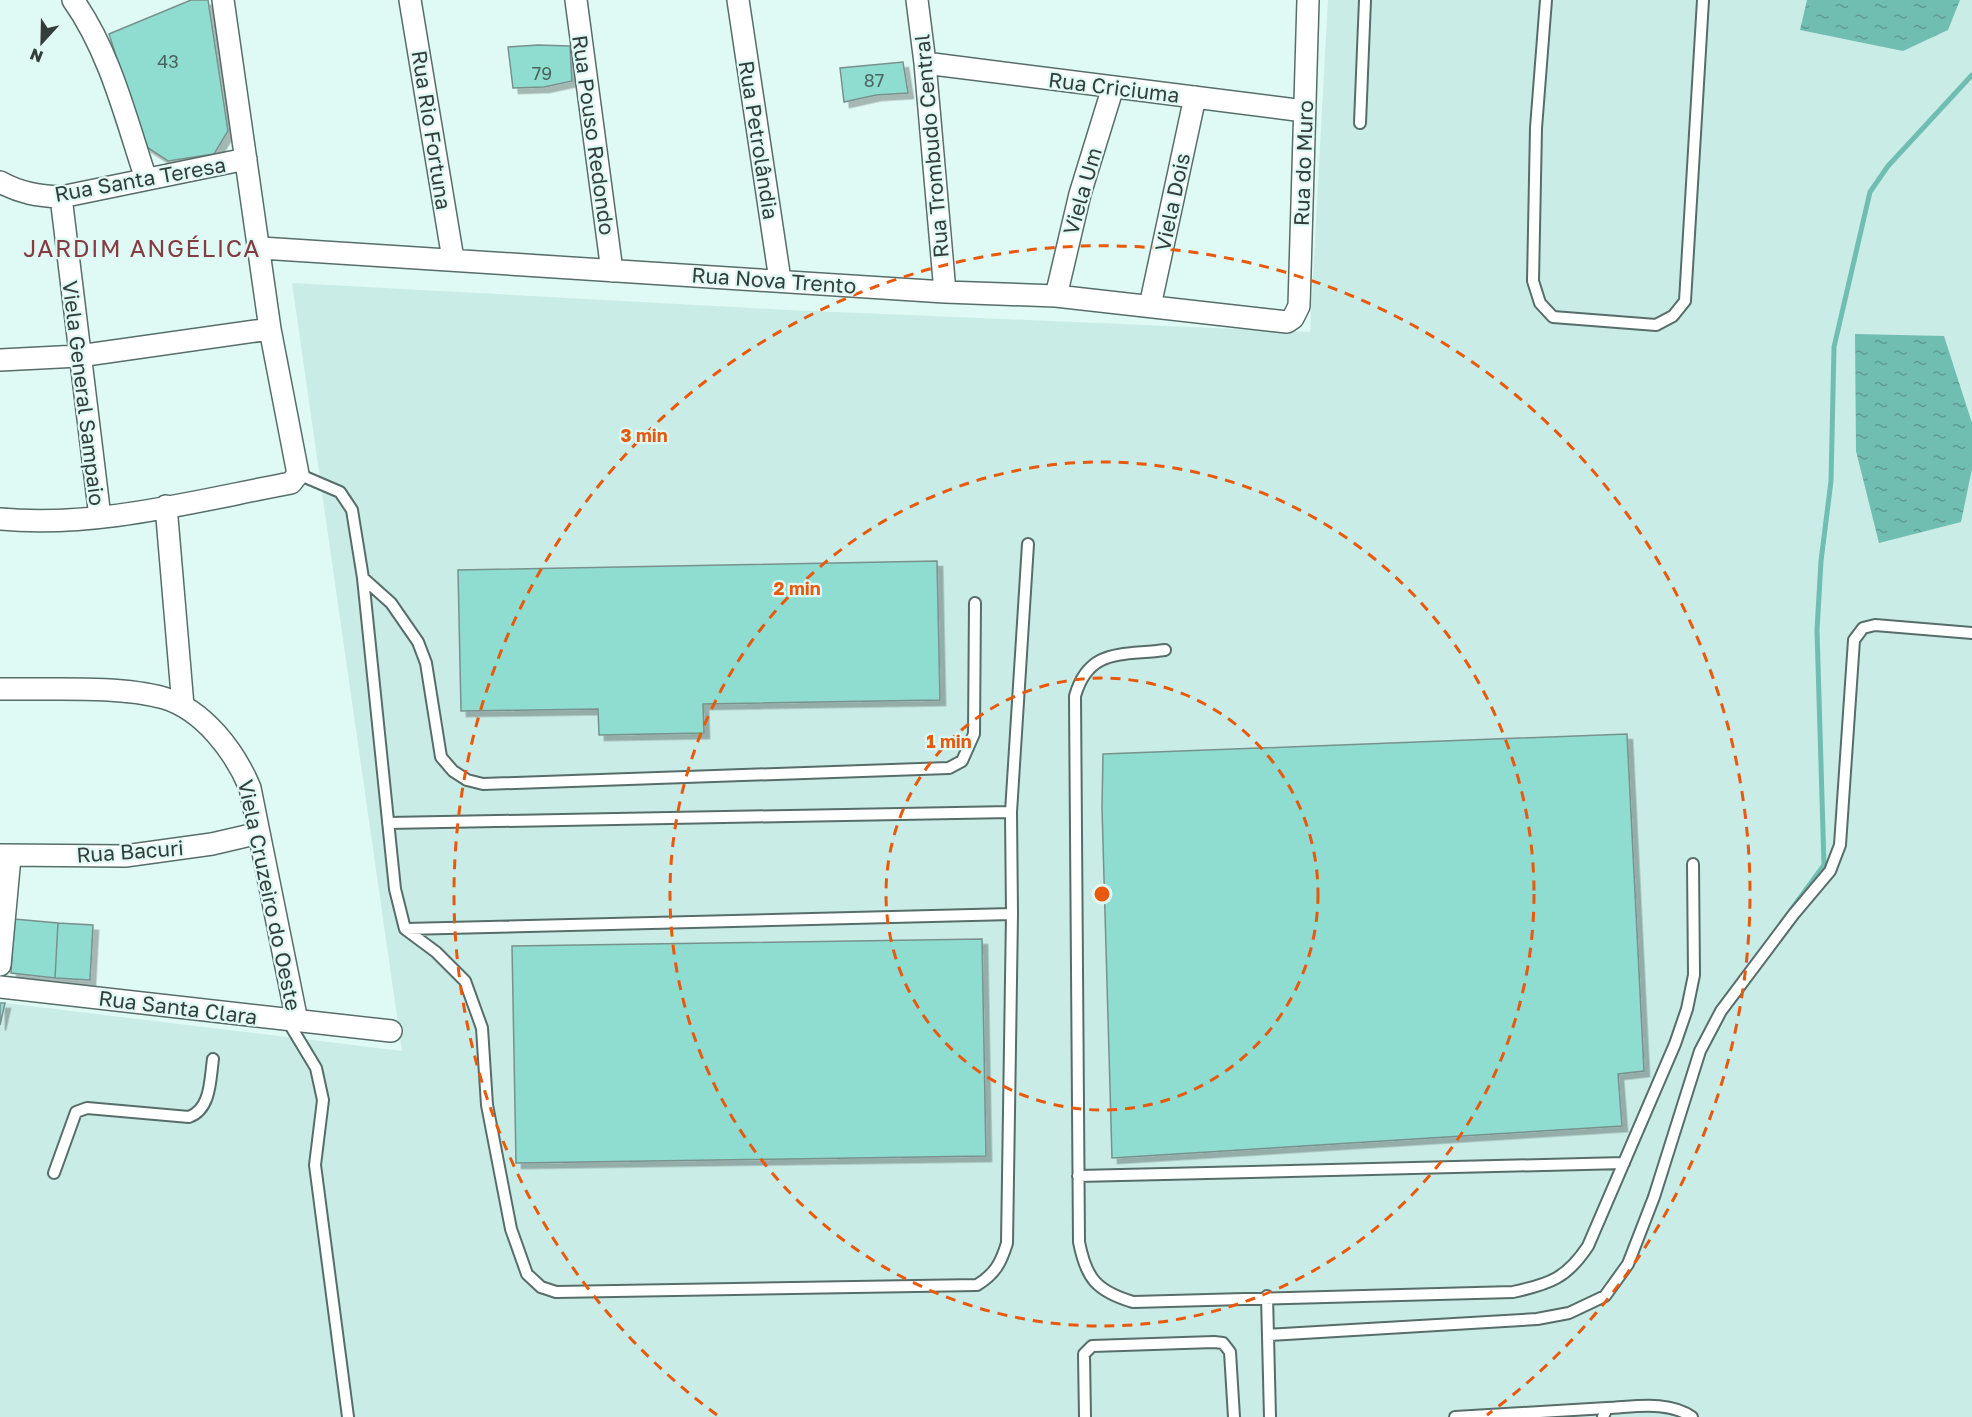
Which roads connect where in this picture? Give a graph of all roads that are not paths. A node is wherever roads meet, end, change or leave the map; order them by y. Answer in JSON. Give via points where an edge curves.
{"nodes":[{"id":1,"x":73,"y":0,"type":"edge"},
{"id":2,"x":223,"y":0,"type":"edge"},
{"id":3,"x":410,"y":0,"type":"edge"},
{"id":4,"x":576,"y":0,"type":"edge"},
{"id":5,"x":738,"y":0,"type":"edge"},
{"id":6,"x":917,"y":0,"type":"edge"},
{"id":7,"x":1308,"y":0,"type":"edge"},
{"id":8,"x":1365,"y":0,"type":"edge"},
{"id":9,"x":1546,"y":0,"type":"edge"},
{"id":10,"x":1703,"y":0,"type":"edge"},
{"id":11,"x":925,"y":63,"type":"junction"},
{"id":12,"x":1113,"y":87,"type":"junction"},
{"id":13,"x":1195,"y":97,"type":"junction"},
{"id":14,"x":1304,"y":111,"type":"junction"},
{"id":15,"x":1360,"y":123,"type":"dead end"},
{"id":16,"x":246,"y":159,"type":"junction"},
{"id":17,"x":146,"y":179,"type":"junction"},
{"id":18,"x":0,"y":182,"type":"edge"},
{"id":19,"x":61,"y":197,"type":"junction"},
{"id":20,"x":261,"y":248,"type":"junction"},
{"id":21,"x":453,"y":260,"type":"junction"},
{"id":22,"x":612,"y":271,"type":"junction"},
{"id":23,"x":780,"y":280,"type":"junction"},
{"id":24,"x":945,"y":292,"type":"junction"},
{"id":25,"x":1056,"y":296,"type":"junction"},
{"id":26,"x":1150,"y":306,"type":"junction"},
{"id":27,"x":1287,"y":322,"type":"joint"},
{"id":28,"x":270,"y":329,"type":"junction"},
{"id":29,"x":79,"y":356,"type":"junction"},
{"id":30,"x":0,"y":360,"type":"edge"},
{"id":31,"x":298,"y":474,"type":"junction"},
{"id":32,"x":166,"y":506,"type":"junction"},
{"id":33,"x":100,"y":518,"type":"junction"},
{"id":34,"x":0,"y":519,"type":"edge"},
{"id":35,"x":1029,"y":544,"type":"dead end"},
{"id":36,"x":363,"y":578,"type":"junction"},
{"id":37,"x":975,"y":603,"type":"dead end"},
{"id":38,"x":1972,"y":633,"type":"edge"},
{"id":39,"x":1165,"y":650,"type":"dead end"},
{"id":40,"x":0,"y":690,"type":"edge"},
{"id":41,"x":183,"y":706,"type":"junction"},
{"id":42,"x":1011,"y":812,"type":"junction"},
{"id":43,"x":388,"y":823,"type":"junction"},
{"id":44,"x":259,"y":833,"type":"junction"},
{"id":45,"x":5,"y":856,"type":"edge"},
{"id":46,"x":1693,"y":864,"type":"dead end"},
{"id":47,"x":1012,"y":914,"type":"junction"},
{"id":48,"x":405,"y":929,"type":"junction"},
{"id":49,"x":0,"y":966,"type":"edge"},
{"id":50,"x":0,"y":987,"type":"edge"},
{"id":51,"x":292,"y":1020,"type":"junction"},
{"id":52,"x":391,"y":1031,"type":"dead end"},
{"id":53,"x":213,"y":1059,"type":"dead end"},
{"id":54,"x":1624,"y":1162,"type":"junction"},
{"id":55,"x":54,"y":1173,"type":"dead end"},
{"id":56,"x":1078,"y":1176,"type":"junction"},
{"id":57,"x":1267,"y":1296,"type":"junction"},
{"id":58,"x":1268,"y":1335,"type":"junction"},
{"id":59,"x":1605,"y":1413,"type":"edge"},
{"id":60,"x":348,"y":1417,"type":"edge"},
{"id":61,"x":1085,"y":1417,"type":"edge"},
{"id":62,"x":1234,"y":1417,"type":"edge"},
{"id":63,"x":1270,"y":1417,"type":"edge"},
{"id":64,"x":1455,"y":1417,"type":"edge"},
{"id":65,"x":1692,"y":1417,"type":"edge"}],
"edges":[{"from":1,"to":17,"type":"street","via":[[110,72]]},
{"from":2,"to":16,"type":"street"},
{"from":3,"to":21,"type":"street","name":"Rua Rio Fortuna"},
{"from":4,"to":22,"type":"street","name":"Rua Pouso Redondo"},
{"from":5,"to":23,"type":"street","name":"Rua Petrolândia"},
{"from":6,"to":11,"type":"street","name":"Rua Trombudo Central"},
{"from":7,"to":14,"type":"street","name":"Rua do Muro"},
{"from":8,"to":15,"type":"lane"},
{"from":9,"to":10,"type":"lane","via":[[1536,128],[1533,281],[1540,303],[1553,317],[1656,325],[1673,316],[1684,301]]},
{"from":11,"to":12,"type":"street","name":"Rua Criciuma"},
{"from":11,"to":24,"type":"street","name":"Rua Trombudo Central"},
{"from":12,"to":13,"type":"street","name":"Rua Criciuma"},
{"from":12,"to":25,"type":"street","name":"Viela Um","via":[[1077,204]]},
{"from":13,"to":14,"type":"street","name":"Rua Criciuma"},
{"from":13,"to":26,"type":"street","name":"Viela Dois"},
{"from":14,"to":27,"type":"street","name":"Rua do Muro","via":[[1299,306]]},
{"from":16,"to":17,"type":"street","name":"Rua Santa Teresa"},
{"from":16,"to":20,"type":"street"},
{"from":17,"to":19,"type":"street","name":"Rua Santa Teresa"},
{"from":18,"to":19,"type":"street","name":"Rua Santa Teresa","via":[[32,194]]},
{"from":19,"to":29,"type":"street","name":"Viela General Sampaio"},
{"from":20,"to":21,"type":"street","name":"Rua Nova Trento"},
{"from":20,"to":28,"type":"street"},
{"from":21,"to":22,"type":"street","name":"Rua Nova Trento"},
{"from":22,"to":23,"type":"street","name":"Rua Nova Trento"},
{"from":23,"to":24,"type":"street","name":"Rua Nova Trento"},
{"from":24,"to":25,"type":"street","name":"Rua Nova Trento"},
{"from":25,"to":26,"type":"street","name":"Rua Nova Trento"},
{"from":26,"to":27,"type":"street","name":"Rua Nova Trento"},
{"from":28,"to":29,"type":"street"},
{"from":28,"to":31,"type":"street"},
{"from":29,"to":30,"type":"street"},
{"from":29,"to":33,"type":"street","name":"Viela General Sampaio"},
{"from":31,"to":32,"type":"street","via":[[291,483]]},
{"from":31,"to":36,"type":"lane","via":[[340,492],[347,500]]},
{"from":32,"to":33,"type":"street"},
{"from":32,"to":41,"type":"street"},
{"from":33,"to":34,"type":"street"},
{"from":35,"to":42,"type":"lane"},
{"from":36,"to":37,"type":"lane","via":[[391,603],[418,642],[426,663],[441,757],[453,771],[483,784],[949,768],[962,761],[975,734]]},
{"from":36,"to":43,"type":"lane"},
{"from":38,"to":58,"type":"lane","via":[[1875,625],[1863,628],[1854,640],[1840,845],[1830,871],[1721,1011],[1700,1051],[1629,1264],[1605,1296],[1569,1313],[1537,1319]]},
{"from":39,"to":56,"type":"lane","via":[[1100,658],[1087,668],[1076,696]]},
{"from":40,"to":41,"type":"street","via":[[126,692]]},
{"from":41,"to":44,"type":"street","name":"Viela Cruzeiro do Oeste","via":[[224,744],[241,766]]},
{"from":42,"to":43,"type":"lane"},
{"from":42,"to":47,"type":"lane"},
{"from":43,"to":48,"type":"lane","via":[[395,889]]},
{"from":44,"to":45,"type":"street","name":"Rua Bacuri","via":[[125,856]]},
{"from":44,"to":51,"type":"street","name":"Viela Cruzeiro do Oeste"},
{"from":45,"to":49,"type":"street"},
{"from":46,"to":54,"type":"lane","via":[[1694,975],[1687,1009]]},
{"from":47,"to":48,"type":"lane"},
{"from":47,"to":48,"type":"lane","via":[[1007,1243],[1002,1262],[977,1285],[556,1292],[542,1287],[527,1274],[511,1229],[487,1105],[482,1028],[465,981]]},
{"from":50,"to":51,"type":"street","name":"Rua Santa Clara"},
{"from":51,"to":52,"type":"street","name":"Rua Santa Clara"},
{"from":51,"to":60,"type":"lane","via":[[316,1068],[323,1100],[315,1165]]},
{"from":53,"to":55,"type":"lane","via":[[206,1103],[197,1114],[189,1117],[87,1108],[76,1112]]},
{"from":54,"to":56,"type":"lane"},
{"from":54,"to":57,"type":"lane","via":[[1588,1246],[1577,1263],[1545,1286],[1513,1292]]},
{"from":56,"to":57,"type":"lane","via":[[1079,1242],[1084,1265],[1096,1284],[1112,1296],[1133,1302]]},
{"from":57,"to":58,"type":"lane"},
{"from":58,"to":63,"type":"lane"},
{"from":59,"to":64,"type":"lane"},
{"from":59,"to":65,"type":"lane","via":[[1667,1407]]},
{"from":61,"to":62,"type":"lane","via":[[1083,1364],[1084,1354],[1092,1347],[1214,1342],[1223,1343],[1230,1352]]}]}
